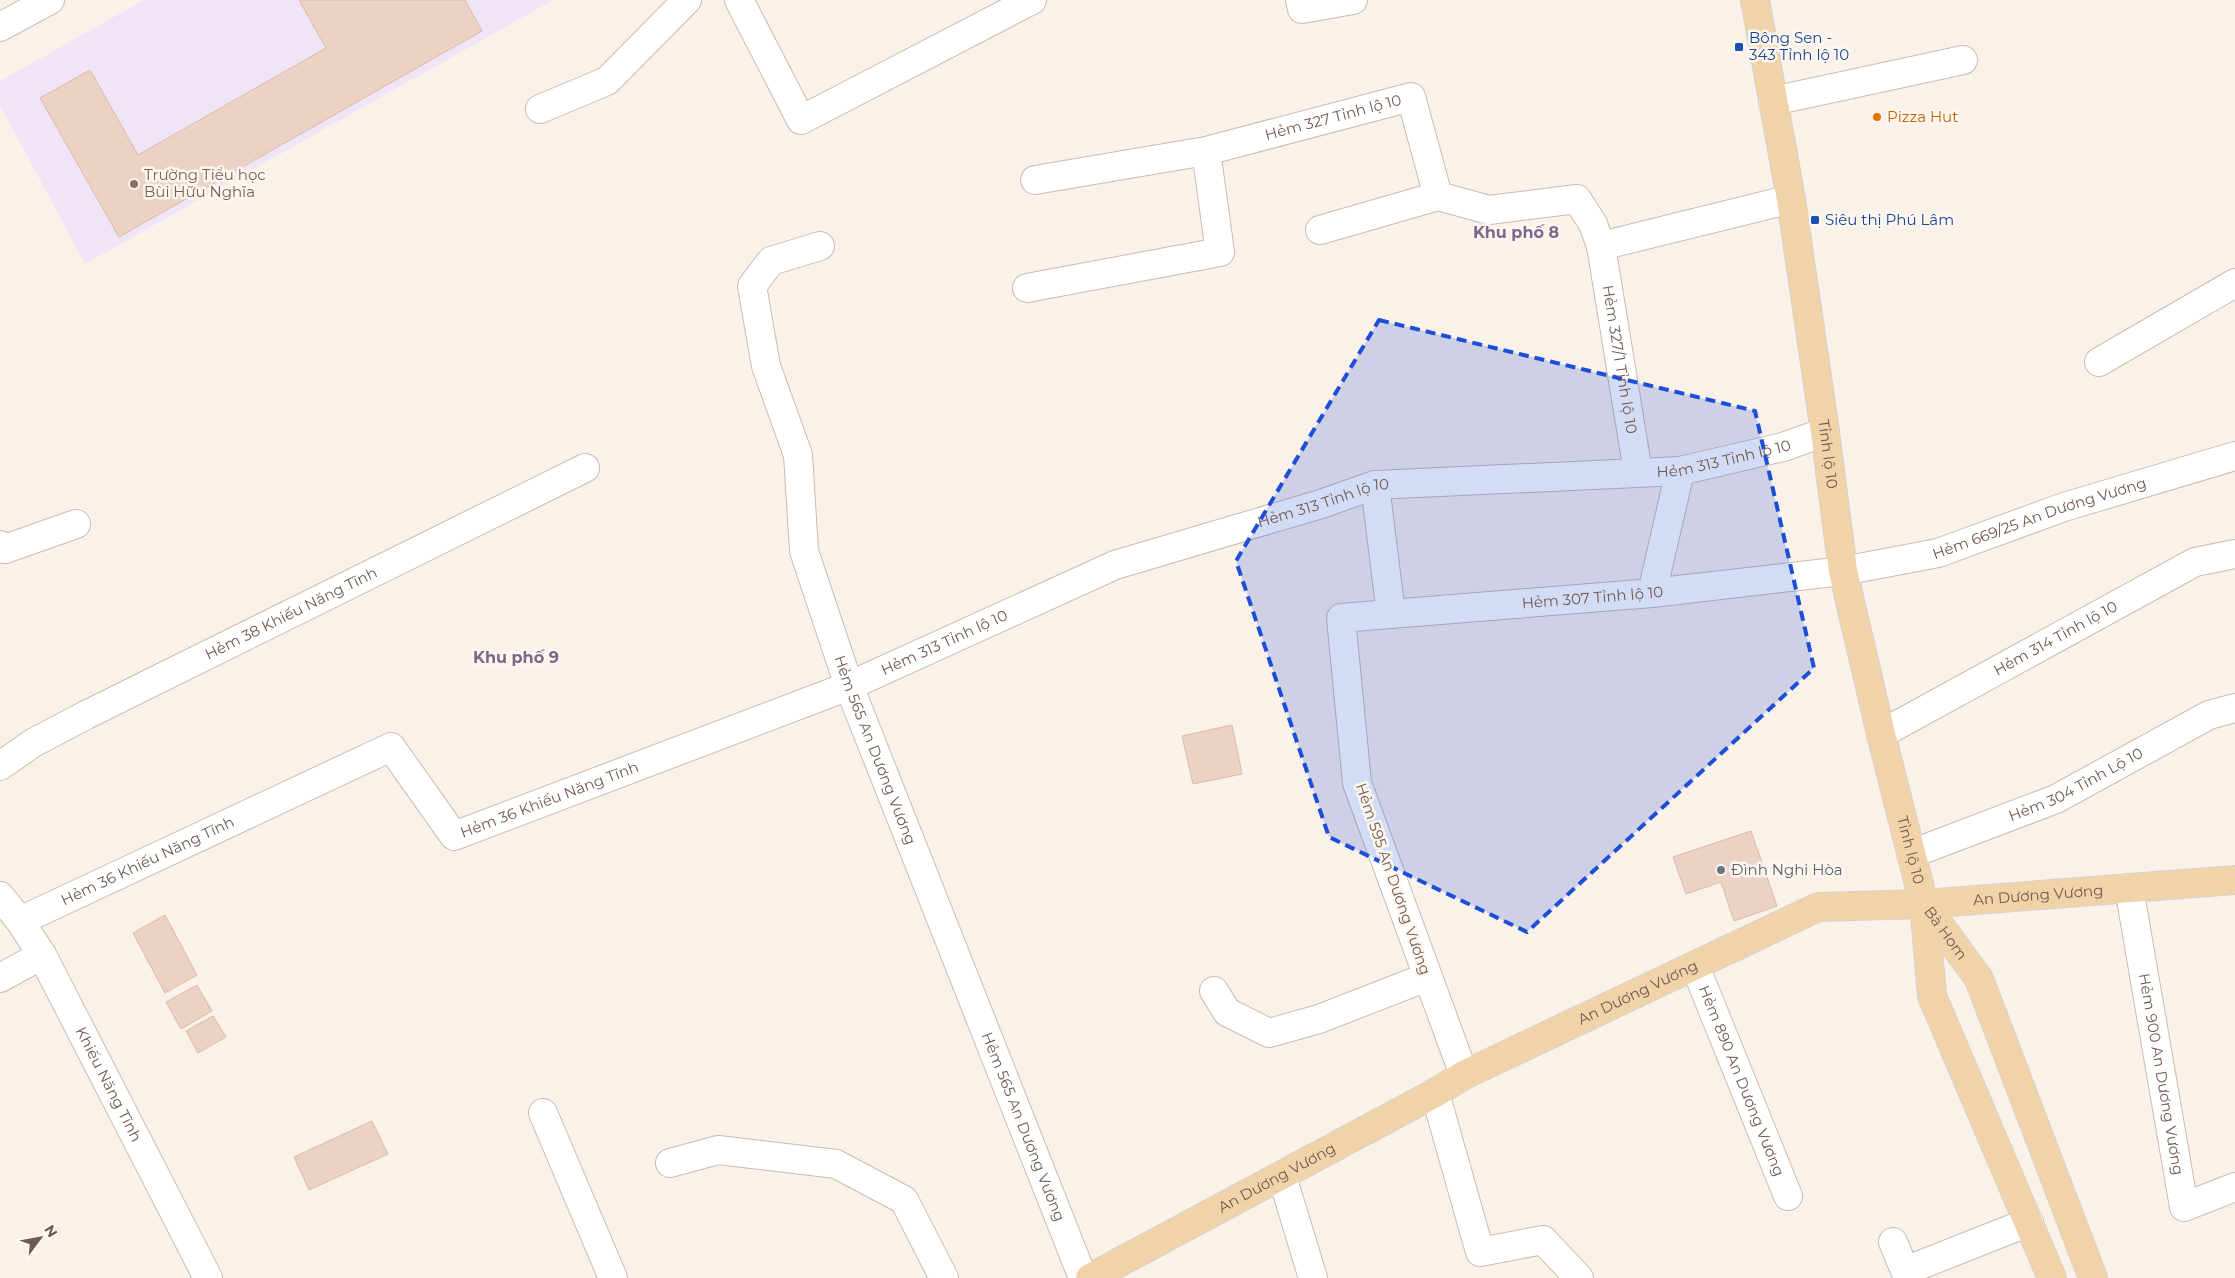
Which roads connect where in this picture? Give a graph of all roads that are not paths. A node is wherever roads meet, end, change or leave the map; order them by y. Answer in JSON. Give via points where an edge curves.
{"nodes":[{"id":1,"x":50,"y":0,"type":"edge"},
{"id":2,"x":687,"y":0,"type":"edge"},
{"id":3,"x":739,"y":0,"type":"edge"},
{"id":4,"x":1032,"y":0,"type":"edge"},
{"id":5,"x":1300,"y":0,"type":"edge"},
{"id":6,"x":1353,"y":0,"type":"edge"},
{"id":7,"x":1755,"y":0,"type":"edge"},
{"id":8,"x":0,"y":26,"type":"edge"},
{"id":9,"x":1962,"y":60,"type":"dead end"},
{"id":10,"x":1773,"y":101,"type":"junction"},
{"id":11,"x":540,"y":109,"type":"dead end"},
{"id":12,"x":1206,"y":151,"type":"junction"},
{"id":13,"x":1035,"y":180,"type":"dead end"},
{"id":14,"x":1438,"y":196,"type":"junction"},
{"id":15,"x":1791,"y":199,"type":"junction"},
{"id":16,"x":1320,"y":230,"type":"dead end"},
{"id":17,"x":820,"y":246,"type":"dead end"},
{"id":18,"x":1601,"y":246,"type":"junction"},
{"id":19,"x":2235,"y":283,"type":"edge"},
{"id":20,"x":1027,"y":288,"type":"dead end"},
{"id":21,"x":2099,"y":362,"type":"dead end"},
{"id":22,"x":1826,"y":432,"type":"junction"},
{"id":23,"x":2235,"y":456,"type":"edge"},
{"id":24,"x":585,"y":468,"type":"dead end"},
{"id":25,"x":1680,"y":471,"type":"junction"},
{"id":26,"x":1638,"y":472,"type":"junction"},
{"id":27,"x":1375,"y":485,"type":"junction"},
{"id":28,"x":76,"y":524,"type":"dead end"},
{"id":29,"x":0,"y":546,"type":"edge"},
{"id":30,"x":2235,"y":554,"type":"edge"},
{"id":31,"x":1843,"y":571,"type":"junction"},
{"id":32,"x":1652,"y":593,"type":"junction"},
{"id":33,"x":1391,"y":614,"type":"junction"},
{"id":34,"x":1342,"y":618,"type":"joint"},
{"id":35,"x":849,"y":686,"type":"junction"},
{"id":36,"x":2235,"y":708,"type":"edge"},
{"id":37,"x":1881,"y":734,"type":"junction"},
{"id":38,"x":0,"y":766,"type":"edge"},
{"id":39,"x":1911,"y":854,"type":"junction"},
{"id":40,"x":2235,"y":880,"type":"edge"},
{"id":41,"x":2129,"y":888,"type":"junction"},
{"id":42,"x":0,"y":896,"type":"edge"},
{"id":43,"x":1924,"y":904,"type":"junction"},
{"id":44,"x":20,"y":921,"type":"junction"},
{"id":45,"x":42,"y":955,"type":"junction"},
{"id":46,"x":1694,"y":966,"type":"junction"},
{"id":47,"x":1427,"y":977,"type":"junction"},
{"id":48,"x":0,"y":978,"type":"edge"},
{"id":49,"x":1214,"y":991,"type":"dead end"},
{"id":50,"x":1464,"y":1075,"type":"junction"},
{"id":51,"x":1435,"y":1093,"type":"junction"},
{"id":52,"x":543,"y":1113,"type":"dead end"},
{"id":53,"x":670,"y":1163,"type":"dead end"},
{"id":54,"x":1282,"y":1176,"type":"junction"},
{"id":55,"x":2235,"y":1187,"type":"edge"},
{"id":56,"x":1788,"y":1196,"type":"dead end"},
{"id":57,"x":2029,"y":1222,"type":"junction"},
{"id":58,"x":1893,"y":1242,"type":"dead end"},
{"id":59,"x":208,"y":1278,"type":"edge"},
{"id":60,"x":613,"y":1278,"type":"edge"},
{"id":61,"x":944,"y":1278,"type":"edge"},
{"id":62,"x":1083,"y":1278,"type":"edge"},
{"id":63,"x":1090,"y":1278,"type":"edge"},
{"id":64,"x":1313,"y":1278,"type":"edge"},
{"id":65,"x":1579,"y":1278,"type":"edge"},
{"id":66,"x":2052,"y":1278,"type":"edge"},
{"id":67,"x":2093,"y":1278,"type":"edge"}],
"edges":[{"from":1,"to":8,"type":"street"},
{"from":2,"to":11,"type":"street","via":[[607,80]]},
{"from":3,"to":4,"type":"street","via":[[801,120]]},
{"from":5,"to":6,"type":"street","via":[[1302,8]]},
{"from":7,"to":10,"type":"main road","name":"Tỉnh lộ 10"},
{"from":9,"to":10,"type":"street"},
{"from":10,"to":15,"type":"main road","name":"Tỉnh lộ 10"},
{"from":12,"to":13,"type":"street","name":"Hẻm 327 Tỉnh lộ 10"},
{"from":12,"to":14,"type":"street","name":"Hẻm 327 Tỉnh lộ 10","via":[[1411,97]]},
{"from":12,"to":20,"type":"street","via":[[1220,252]]},
{"from":14,"to":16,"type":"street"},
{"from":14,"to":18,"type":"street","via":[[1490,210],[1577,199],[1593,224]]},
{"from":15,"to":18,"type":"street"},
{"from":15,"to":22,"type":"main road","name":"Tỉnh lộ 10"},
{"from":17,"to":35,"type":"street","name":"Hẻm 565 An Dương Vương","via":[[771,261],[752,286],[766,366],[798,455],[804,551]]},
{"from":18,"to":26,"type":"street","name":"Hẻm 327/1 Tỉnh lộ 10"},
{"from":19,"to":21,"type":"street"},
{"from":22,"to":25,"type":"street","name":"Hẻm 313 Tỉnh lộ 10","via":[[1783,447]]},
{"from":22,"to":31,"type":"main road","name":"Tỉnh lộ 10"},
{"from":23,"to":31,"type":"street","name":"Hẻm 669/25 An Dương Vương","via":[[2064,506],[1938,553]]},
{"from":24,"to":38,"type":"street","name":"Hẻm 38 Khiếu Năng Tĩnh","via":[[86,715],[32,743]]},
{"from":25,"to":26,"type":"street","name":"Hẻm 313 Tỉnh lộ 10"},
{"from":25,"to":32,"type":"street"},
{"from":26,"to":27,"type":"street","name":"Hẻm 313 Tỉnh lộ 10"},
{"from":27,"to":33,"type":"street"},
{"from":27,"to":35,"type":"street","name":"Hẻm 313 Tỉnh lộ 10","via":[[1115,565]]},
{"from":28,"to":29,"type":"street","via":[[5,549]]},
{"from":30,"to":37,"type":"street","name":"Hẻm 314 Tỉnh lộ 10","via":[[2195,562]]},
{"from":31,"to":32,"type":"street","name":"Hẻm 307 Tỉnh lộ 10"},
{"from":31,"to":37,"type":"main road","name":"Tỉnh lộ 10"},
{"from":32,"to":33,"type":"street","name":"Hẻm 307 Tỉnh lộ 10"},
{"from":33,"to":34,"type":"street","name":"Hẻm 307 Tỉnh lộ 10"},
{"from":34,"to":47,"type":"street","name":"Hẻm 595 An Dương Vương","via":[[1357,783]]},
{"from":35,"to":44,"type":"street","name":"Hẻm 36 Khiếu Năng Tĩnh","via":[[454,836],[391,747]]},
{"from":35,"to":62,"type":"street","name":"Hẻm 565 An Dương Vương"},
{"from":36,"to":39,"type":"street","name":"Hẻm 304 Tỉnh Lộ 10","via":[[2209,715],[2056,800]]},
{"from":37,"to":39,"type":"main road","name":"Tỉnh lộ 10"},
{"from":39,"to":43,"type":"main road","name":"Tỉnh lộ 10"},
{"from":40,"to":41,"type":"main road","name":"An Dương Vương"},
{"from":41,"to":43,"type":"main road","name":"An Dương Vương"},
{"from":41,"to":55,"type":"street","name":"Hẻm 900 An Dương Vương","via":[[2184,1207]]},
{"from":42,"to":44,"type":"street","name":"Khiếu Năng Tĩnh"},
{"from":43,"to":46,"type":"main road","name":"An Dương Vương","via":[[1818,907]]},
{"from":43,"to":57,"type":"main road","name":"Bà Hom","via":[[1932,996]]},
{"from":43,"to":67,"type":"main road","name":"Bà Hom","via":[[1979,979]]},
{"from":44,"to":45,"type":"street","name":"Khiếu Năng Tĩnh"},
{"from":45,"to":48,"type":"street"},
{"from":45,"to":59,"type":"street","name":"Khiếu Năng Tĩnh"},
{"from":46,"to":50,"type":"main road","name":"An Dương Vương"},
{"from":46,"to":56,"type":"street","name":"Hẻm 890 An Dương Vương"},
{"from":47,"to":49,"type":"street","via":[[1319,1019],[1269,1033],[1227,1012]]},
{"from":47,"to":50,"type":"street","name":"Hẻm 595 An Dương Vương"},
{"from":50,"to":51,"type":"main road","name":"An Dương Vương"},
{"from":51,"to":54,"type":"main road","name":"An Dương Vương"},
{"from":51,"to":65,"type":"street","via":[[1480,1252],[1543,1240]]},
{"from":52,"to":60,"type":"street"},
{"from":53,"to":61,"type":"street","via":[[718,1150],[836,1164],[904,1200]]},
{"from":54,"to":63,"type":"main road","name":"An Dương Vương"},
{"from":54,"to":64,"type":"street"},
{"from":57,"to":58,"type":"street","via":[[1905,1271]]},
{"from":57,"to":66,"type":"main road","name":"Bà Hom"}]}
